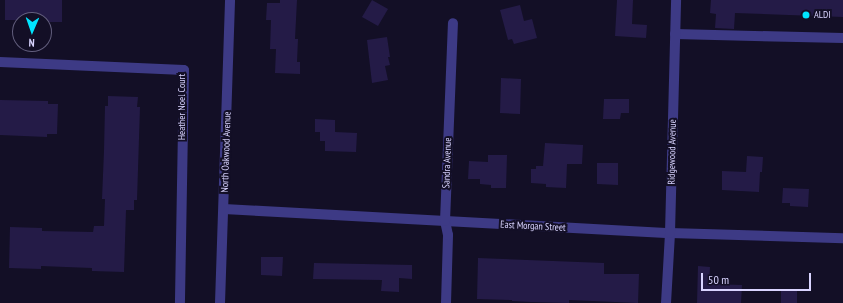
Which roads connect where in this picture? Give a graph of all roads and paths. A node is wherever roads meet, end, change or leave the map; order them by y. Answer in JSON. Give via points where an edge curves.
{"nodes":[{"id":1,"x":230,"y":0,"type":"edge"},
{"id":2,"x":676,"y":0,"type":"edge"},
{"id":3,"x":453,"y":24,"type":"dead end"},
{"id":4,"x":674,"y":34,"type":"junction"},
{"id":5,"x":843,"y":38,"type":"edge"},
{"id":6,"x":0,"y":62,"type":"edge"},
{"id":7,"x":224,"y":210,"type":"junction"},
{"id":8,"x":445,"y":221,"type":"junction"},
{"id":9,"x":670,"y":233,"type":"junction"},
{"id":10,"x":843,"y":238,"type":"edge"},
{"id":11,"x":180,"y":303,"type":"edge"},
{"id":12,"x":220,"y":303,"type":"edge"},
{"id":13,"x":446,"y":303,"type":"edge"},
{"id":14,"x":666,"y":303,"type":"edge"}],
"edges":[{"from":1,"to":7,"type":"street","name":"North Oakwood Avenue"},
{"from":2,"to":4,"type":"street","name":"Ridgewood Avenue"},
{"from":3,"to":8,"type":"street","name":"Sandra Avenue"},
{"from":4,"to":5,"type":"street"},
{"from":4,"to":9,"type":"street","name":"Ridgewood Avenue"},
{"from":6,"to":11,"type":"street","name":"Heather Noel Court","via":[[184,70]]},
{"from":7,"to":8,"type":"street","name":"East Morgan Street"},
{"from":7,"to":12,"type":"street","name":"North Oakwood Avenue"},
{"from":8,"to":9,"type":"street","name":"East Morgan Street"},
{"from":8,"to":13,"type":"street","name":"Sandra Avenue","via":[[448,235]]},
{"from":9,"to":10,"type":"street","name":"East Morgan Street"},
{"from":9,"to":14,"type":"street","name":"Ridgewood Avenue"}]}
